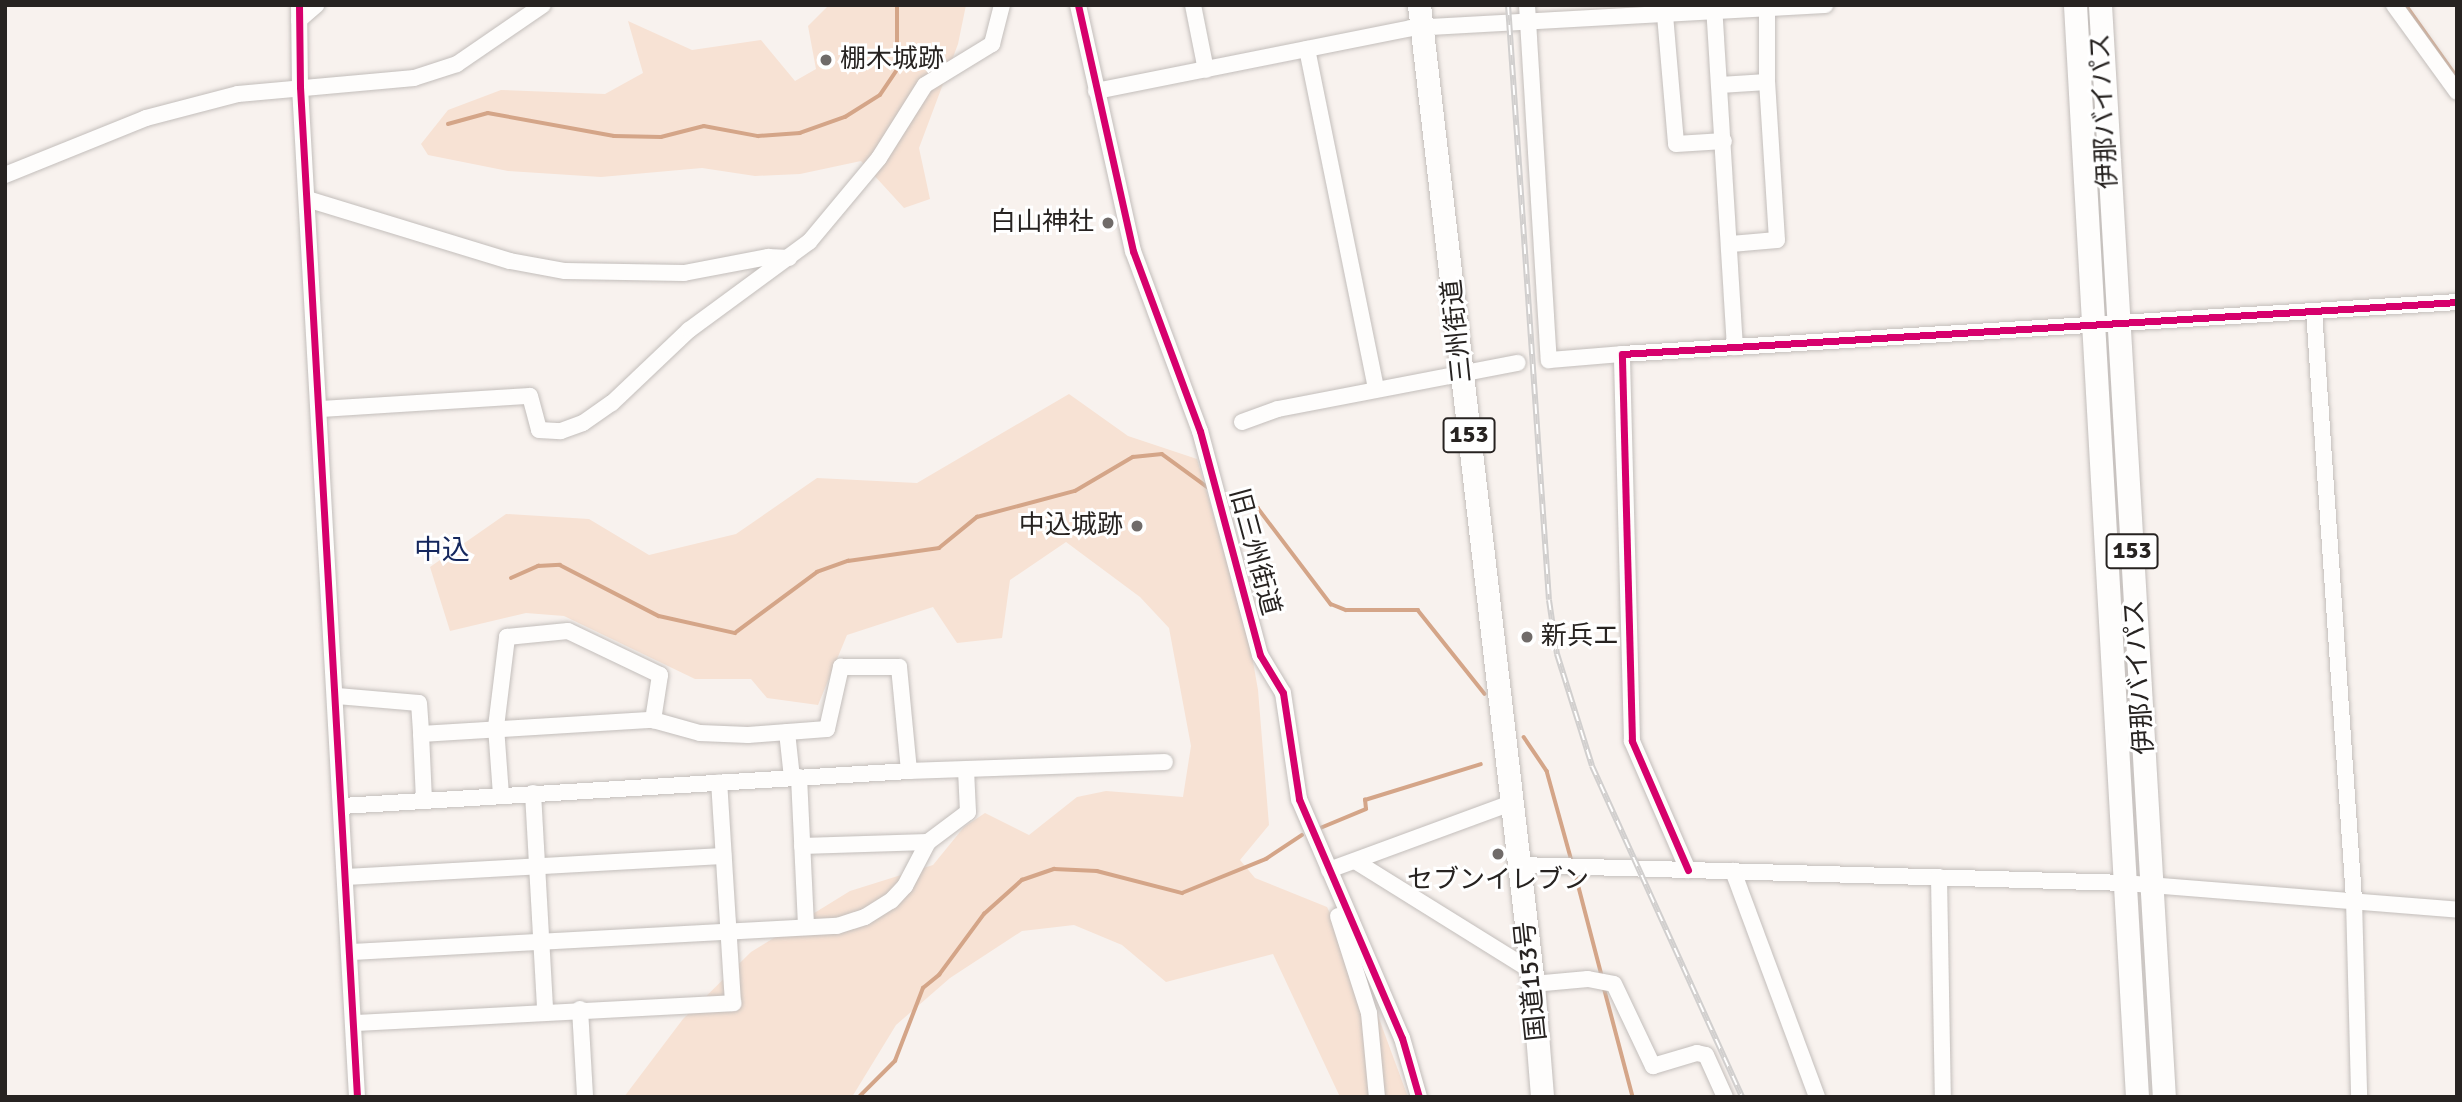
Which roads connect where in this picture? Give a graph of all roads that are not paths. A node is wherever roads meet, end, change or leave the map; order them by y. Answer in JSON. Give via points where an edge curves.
{"nodes":[{"id":1,"x":316,"y":5,"type":"edge"},
{"id":2,"x":543,"y":5,"type":"edge"},
{"id":3,"x":1002,"y":5,"type":"edge"},
{"id":4,"x":1078,"y":5,"type":"edge"},
{"id":5,"x":1193,"y":5,"type":"edge"},
{"id":6,"x":1527,"y":5,"type":"edge"},
{"id":7,"x":1825,"y":5,"type":"edge"},
{"id":8,"x":2075,"y":5,"type":"edge"},
{"id":9,"x":2100,"y":5,"type":"edge"},
{"id":10,"x":2394,"y":5,"type":"edge"},
{"id":11,"x":1714,"y":8,"type":"edge"},
{"id":12,"x":1767,"y":9,"type":"junction"},
{"id":13,"x":299,"y":13,"type":"edge"},
{"id":14,"x":1665,"y":15,"type":"junction"},
{"id":15,"x":1421,"y":16,"type":"edge"},
{"id":16,"x":1528,"y":24,"type":"junction"},
{"id":17,"x":1307,"y":49,"type":"junction"},
{"id":18,"x":1206,"y":69,"type":"junction"},
{"id":19,"x":1767,"y":82,"type":"junction"},
{"id":20,"x":1720,"y":85,"type":"junction"},
{"id":21,"x":300,"y":87,"type":"junction"},
{"id":22,"x":1096,"y":91,"type":"junction"},
{"id":23,"x":2457,"y":92,"type":"edge"},
{"id":24,"x":1724,"y":141,"type":"junction"},
{"id":25,"x":5,"y":175,"type":"edge"},
{"id":26,"x":307,"y":199,"type":"junction"},
{"id":27,"x":1731,"y":244,"type":"junction"},
{"id":28,"x":789,"y":258,"type":"junction"},
{"id":29,"x":2457,"y":302,"type":"edge"},
{"id":30,"x":2314,"y":311,"type":"junction"},
{"id":31,"x":2116,"y":322,"type":"junction"},
{"id":32,"x":2092,"y":325,"type":"junction"},
{"id":33,"x":1735,"y":347,"type":"junction"},
{"id":34,"x":1622,"y":354,"type":"junction"},
{"id":35,"x":1518,"y":363,"type":"dead end"},
{"id":36,"x":1463,"y":374,"type":"junction"},
{"id":37,"x":1376,"y":388,"type":"junction"},
{"id":38,"x":321,"y":409,"type":"junction"},
{"id":39,"x":1242,"y":422,"type":"dead end"},
{"id":40,"x":337,"y":696,"type":"junction"},
{"id":41,"x":653,"y":720,"type":"junction"},
{"id":42,"x":496,"y":727,"type":"junction"},
{"id":43,"x":787,"y":732,"type":"junction"},
{"id":44,"x":421,"y":734,"type":"junction"},
{"id":45,"x":1165,"y":762,"type":"dead end"},
{"id":46,"x":966,"y":770,"type":"junction"},
{"id":47,"x":909,"y":771,"type":"junction"},
{"id":48,"x":796,"y":778,"type":"junction"},
{"id":49,"x":719,"y":782,"type":"junction"},
{"id":50,"x":533,"y":793,"type":"junction"},
{"id":51,"x":501,"y":795,"type":"junction"},
{"id":52,"x":424,"y":800,"type":"junction"},
{"id":53,"x":1511,"y":803,"type":"junction"},
{"id":54,"x":342,"y":806,"type":"junction"},
{"id":55,"x":928,"y":842,"type":"junction"},
{"id":56,"x":802,"y":846,"type":"junction"},
{"id":57,"x":723,"y":856,"type":"junction"},
{"id":58,"x":1355,"y":860,"type":"junction"},
{"id":59,"x":537,"y":864,"type":"junction"},
{"id":60,"x":1520,"y":865,"type":"junction"},
{"id":61,"x":1329,"y":870,"type":"junction"},
{"id":62,"x":1688,"y":870,"type":"junction"},
{"id":63,"x":1733,"y":871,"type":"junction"},
{"id":64,"x":345,"y":877,"type":"junction"},
{"id":65,"x":1939,"y":877,"type":"junction"},
{"id":66,"x":2125,"y":883,"type":"junction"},
{"id":67,"x":2152,"y":884,"type":"junction"},
{"id":68,"x":2354,"y":900,"type":"junction"},
{"id":69,"x":2457,"y":910,"type":"edge"},
{"id":70,"x":806,"y":927,"type":"junction"},
{"id":71,"x":729,"y":929,"type":"junction"},
{"id":72,"x":541,"y":939,"type":"junction"},
{"id":73,"x":352,"y":952,"type":"junction"},
{"id":74,"x":1533,"y":977,"type":"junction"},
{"id":75,"x":580,"y":1009,"type":"junction"},
{"id":76,"x":545,"y":1011,"type":"junction"},
{"id":77,"x":355,"y":1023,"type":"junction"},
{"id":78,"x":357,"y":1097,"type":"edge"},
{"id":79,"x":585,"y":1097,"type":"edge"},
{"id":80,"x":1377,"y":1097,"type":"edge"},
{"id":81,"x":1419,"y":1097,"type":"edge"},
{"id":82,"x":1542,"y":1097,"type":"edge"},
{"id":83,"x":1725,"y":1097,"type":"edge"},
{"id":84,"x":1817,"y":1097,"type":"edge"},
{"id":85,"x":1944,"y":1097,"type":"edge"},
{"id":86,"x":2137,"y":1097,"type":"edge"},
{"id":87,"x":2164,"y":1097,"type":"edge"},
{"id":88,"x":2359,"y":1097,"type":"edge"}],
"edges":[{"from":1,"to":13,"type":"street"},
{"from":2,"to":21,"type":"street","via":[[457,64],[425,75]]},
{"from":3,"to":28,"type":"street","via":[[992,44],[925,85],[879,158],[809,242]]},
{"from":4,"to":22,"type":"street","name":"旧三州街道"},
{"from":5,"to":18,"type":"street"},
{"from":6,"to":16,"type":"street"},
{"from":7,"to":12,"type":"street"},
{"from":8,"to":32,"type":"highway","name":"伊那バイパス","number":"153"},
{"from":9,"to":31,"type":"highway","name":"伊那バイパス","number":"153"},
{"from":10,"to":23,"type":"street"},
{"from":11,"to":12,"type":"street"},
{"from":11,"to":14,"type":"street"},
{"from":11,"to":20,"type":"street"},
{"from":12,"to":19,"type":"street"},
{"from":13,"to":21,"type":"street"},
{"from":14,"to":16,"type":"street"},
{"from":14,"to":24,"type":"street","via":[[1676,144]]},
{"from":15,"to":16,"type":"street"},
{"from":15,"to":17,"type":"street"},
{"from":15,"to":36,"type":"highway","name":"三州街道","number":"153"},
{"from":16,"to":34,"type":"street","via":[[1549,360]]},
{"from":17,"to":18,"type":"street"},
{"from":17,"to":37,"type":"street"},
{"from":18,"to":22,"type":"street"},
{"from":19,"to":20,"type":"street"},
{"from":19,"to":27,"type":"street","via":[[1777,240]]},
{"from":20,"to":24,"type":"street"},
{"from":21,"to":25,"type":"street","via":[[238,94],[146,118]]},
{"from":21,"to":26,"type":"street"},
{"from":22,"to":61,"type":"street","name":"旧三州街道","via":[[1133,251],[1200,431],[1260,655],[1283,693],[1299,799]]},
{"from":24,"to":27,"type":"street"},
{"from":26,"to":28,"type":"street","via":[[510,261],[565,271],[629,276],[684,273],[768,257]]},
{"from":26,"to":38,"type":"street"},
{"from":27,"to":33,"type":"street"},
{"from":28,"to":38,"type":"street","via":[[689,330],[612,402],[583,423],[561,431],[539,430],[530,396]]},
{"from":29,"to":30,"type":"street"},
{"from":30,"to":31,"type":"street"},
{"from":30,"to":68,"type":"street"},
{"from":31,"to":32,"type":"street"},
{"from":31,"to":67,"type":"highway","name":"伊那バイパス","number":"153"},
{"from":32,"to":33,"type":"street"},
{"from":32,"to":66,"type":"highway","name":"伊那バイパス","number":"153"},
{"from":33,"to":34,"type":"street"},
{"from":34,"to":62,"type":"street","via":[[1632,741]]},
{"from":35,"to":36,"type":"street"},
{"from":36,"to":37,"type":"street"},
{"from":36,"to":53,"type":"highway","name":"三州街道","number":"153"},
{"from":37,"to":39,"type":"street","via":[[1278,409]]},
{"from":38,"to":40,"type":"street"},
{"from":40,"to":44,"type":"street","via":[[419,703]]},
{"from":40,"to":54,"type":"street"},
{"from":41,"to":42,"type":"street"},
{"from":41,"to":42,"type":"street","via":[[660,675],[568,631],[507,637]]},
{"from":41,"to":43,"type":"street","via":[[700,733]]},
{"from":42,"to":44,"type":"street"},
{"from":42,"to":51,"type":"street"},
{"from":43,"to":47,"type":"street","via":[[827,729],[841,667],[899,667]]},
{"from":43,"to":48,"type":"street"},
{"from":44,"to":52,"type":"street"},
{"from":45,"to":46,"type":"street"},
{"from":46,"to":47,"type":"street"},
{"from":46,"to":55,"type":"street","via":[[968,812]]},
{"from":47,"to":48,"type":"street"},
{"from":48,"to":49,"type":"street"},
{"from":48,"to":56,"type":"street"},
{"from":49,"to":50,"type":"street"},
{"from":49,"to":57,"type":"street"},
{"from":50,"to":51,"type":"street"},
{"from":50,"to":59,"type":"street"},
{"from":51,"to":52,"type":"street"},
{"from":52,"to":54,"type":"street"},
{"from":53,"to":58,"type":"street"},
{"from":53,"to":60,"type":"highway","name":"三州街道","number":"153"},
{"from":54,"to":64,"type":"street"},
{"from":55,"to":56,"type":"street"},
{"from":55,"to":70,"type":"street","via":[[905,886],[891,901],[865,917],[837,926]]},
{"from":56,"to":70,"type":"street"},
{"from":57,"to":59,"type":"street"},
{"from":57,"to":71,"type":"street"},
{"from":58,"to":61,"type":"street"},
{"from":58,"to":74,"type":"street"},
{"from":59,"to":64,"type":"street"},
{"from":59,"to":72,"type":"street"},
{"from":60,"to":62,"type":"street"},
{"from":60,"to":74,"type":"highway","name":"国道153号","number":"153"},
{"from":61,"to":80,"type":"street","via":[[1328,890],[1353,953],[1369,1013]]},
{"from":61,"to":81,"type":"street","name":"旧三州街道","via":[[1402,1038]]},
{"from":62,"to":63,"type":"street"},
{"from":63,"to":65,"type":"street"},
{"from":63,"to":84,"type":"street"},
{"from":64,"to":73,"type":"street"},
{"from":65,"to":66,"type":"street"},
{"from":65,"to":85,"type":"street"},
{"from":66,"to":67,"type":"street"},
{"from":66,"to":86,"type":"highway","name":"伊那バイパス","number":"153"},
{"from":67,"to":68,"type":"street"},
{"from":67,"to":87,"type":"highway","name":"伊那バイパス","number":"153"},
{"from":68,"to":69,"type":"street"},
{"from":68,"to":88,"type":"street"},
{"from":70,"to":71,"type":"street"},
{"from":71,"to":72,"type":"street"},
{"from":71,"to":75,"type":"street","via":[[733,1003]]},
{"from":72,"to":73,"type":"street"},
{"from":72,"to":76,"type":"street"},
{"from":73,"to":77,"type":"street"},
{"from":74,"to":82,"type":"highway","name":"国道153号","number":"153"},
{"from":74,"to":83,"type":"street","via":[[1602,980],[1618,990],[1653,1066],[1697,1053],[1706,1055]]},
{"from":75,"to":76,"type":"street"},
{"from":75,"to":79,"type":"street"},
{"from":76,"to":77,"type":"street"},
{"from":77,"to":78,"type":"street"}]}
